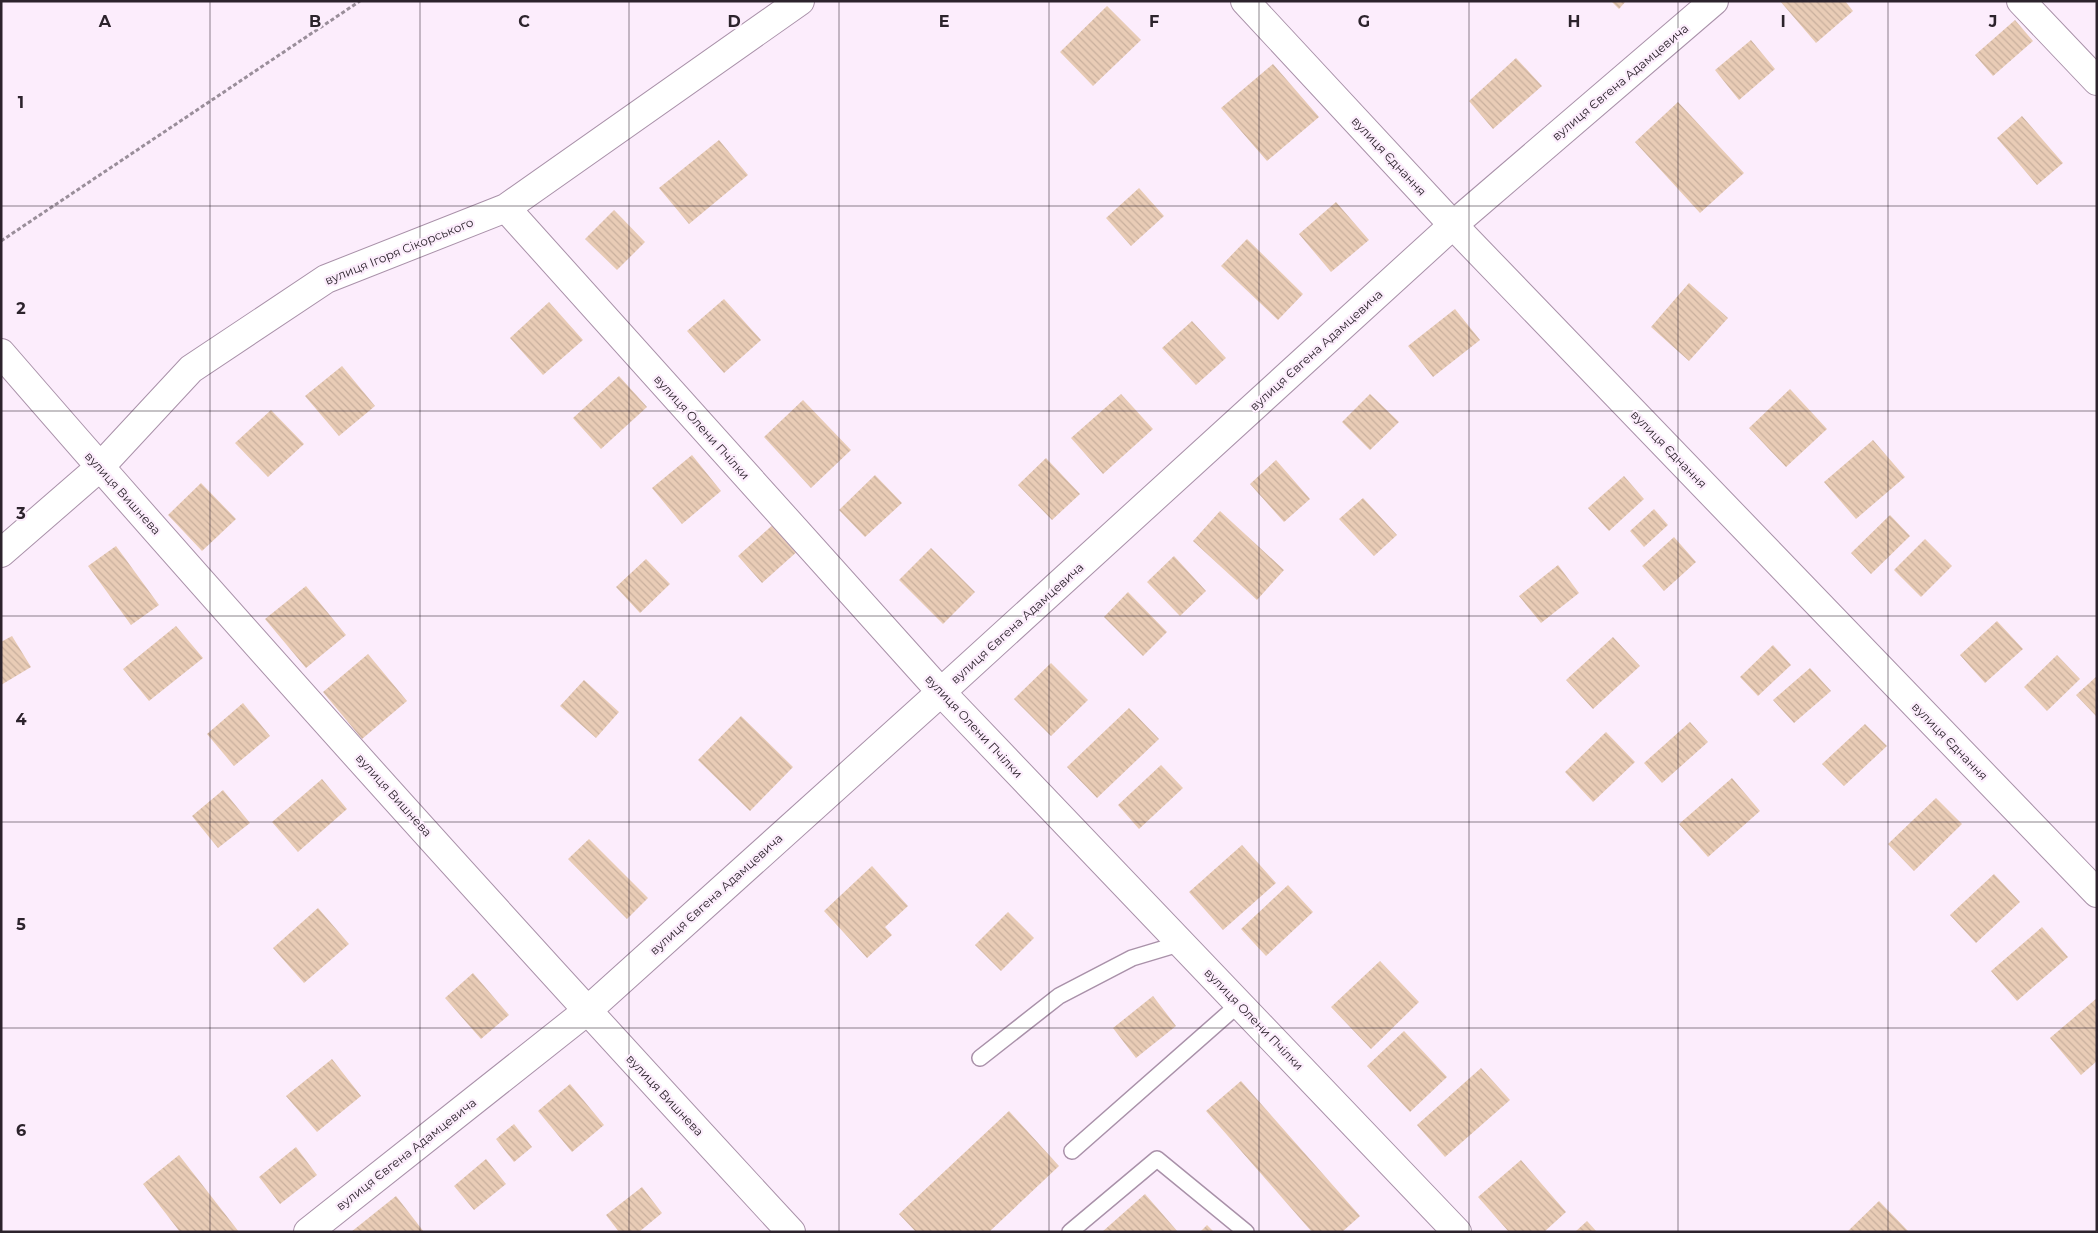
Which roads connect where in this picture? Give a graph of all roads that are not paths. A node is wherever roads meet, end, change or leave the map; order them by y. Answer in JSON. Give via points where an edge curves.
{"nodes":[{"id":1,"x":800,"y":1,"type":"edge"},
{"id":2,"x":1245,"y":1,"type":"edge"},
{"id":3,"x":1714,"y":1,"type":"edge"},
{"id":4,"x":2021,"y":1,"type":"edge"},
{"id":5,"x":2097,"y":81,"type":"edge"},
{"id":6,"x":506,"y":208,"type":"junction"},
{"id":7,"x":1452,"y":225,"type":"junction"},
{"id":8,"x":1,"y":353,"type":"edge"},
{"id":9,"x":100,"y":467,"type":"junction"},
{"id":10,"x":1,"y":553,"type":"edge"},
{"id":11,"x":941,"y":692,"type":"junction"},
{"id":12,"x":2097,"y":893,"type":"edge"},
{"id":13,"x":1182,"y":943,"type":"junction"},
{"id":14,"x":1239,"y":1004,"type":"junction"},
{"id":15,"x":587,"y":1011,"type":"junction"},
{"id":16,"x":980,"y":1058,"type":"dead end"},
{"id":17,"x":1072,"y":1151,"type":"dead end"},
{"id":18,"x":1456,"y":1231,"type":"edge"},
{"id":19,"x":308,"y":1232,"type":"edge"},
{"id":20,"x":791,"y":1232,"type":"edge"},
{"id":21,"x":1070,"y":1232,"type":"edge"},
{"id":22,"x":1246,"y":1232,"type":"edge"}],
"edges":[{"from":1,"to":6,"type":"street","name":"вулиця Ігоря Сікорського"},
{"from":2,"to":7,"type":"street","name":"вулиця Єднання"},
{"from":3,"to":7,"type":"street","name":"вулиця Євгена Адамцевича"},
{"from":4,"to":5,"type":"street"},
{"from":6,"to":9,"type":"street","name":"вулиця Ігоря Сікорського","via":[[326,279],[191,369]]},
{"from":6,"to":11,"type":"street","name":"вулиця Олени Пчілки"},
{"from":7,"to":11,"type":"street","name":"вулиця Євгена Адамцевича"},
{"from":7,"to":12,"type":"street","name":"вулиця Єднання"},
{"from":8,"to":9,"type":"street","name":"вулиця Вишнева"},
{"from":9,"to":10,"type":"street","name":"вулиця Ігоря Сікорського"},
{"from":9,"to":15,"type":"street","name":"вулиця Вишнева"},
{"from":11,"to":13,"type":"street","name":"вулиця Олени Пчілки"},
{"from":11,"to":15,"type":"street","name":"вулиця Євгена Адамцевича"},
{"from":13,"to":14,"type":"street","name":"вулиця Олени Пчілки"},
{"from":13,"to":16,"type":"lane","via":[[1132,958],[1059,996]]},
{"from":14,"to":17,"type":"lane"},
{"from":14,"to":18,"type":"street","name":"вулиця Олени Пчілки"},
{"from":15,"to":19,"type":"street","name":"вулиця Євгена Адамцевича"},
{"from":15,"to":20,"type":"street","name":"вулиця Вишнева"},
{"from":21,"to":22,"type":"lane","via":[[1157,1159]]}]}
